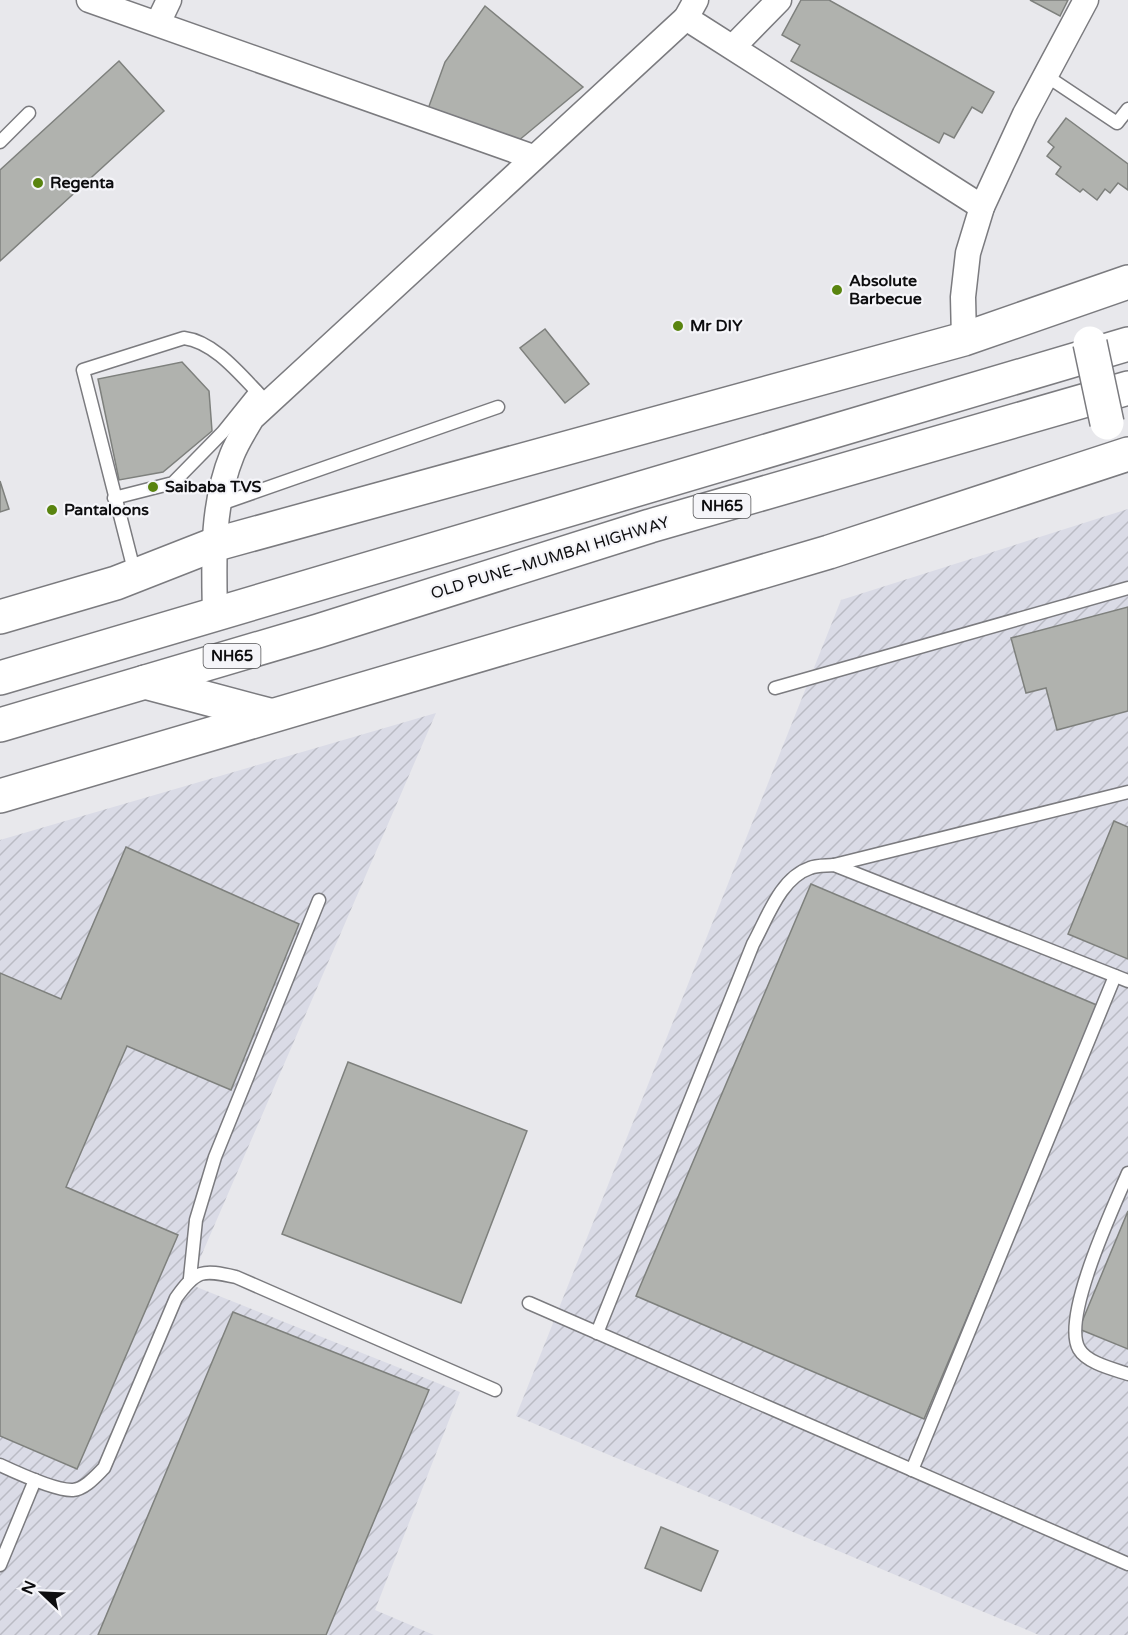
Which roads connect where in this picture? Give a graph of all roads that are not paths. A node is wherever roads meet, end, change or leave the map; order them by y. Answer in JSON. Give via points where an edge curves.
{"nodes":[{"id":1,"x":89,"y":0,"type":"edge"},
{"id":2,"x":169,"y":0,"type":"edge"},
{"id":3,"x":779,"y":0,"type":"edge"},
{"id":4,"x":1086,"y":0,"type":"edge"},
{"id":5,"x":691,"y":9,"type":"edge"},
{"id":6,"x":158,"y":23,"type":"junction"},
{"id":7,"x":733,"y":48,"type":"junction"},
{"id":8,"x":1046,"y":75,"type":"junction"},
{"id":9,"x":1128,"y":109,"type":"edge"},
{"id":10,"x":29,"y":112,"type":"dead end"},
{"id":11,"x":0,"y":142,"type":"edge"},
{"id":12,"x":533,"y":157,"type":"junction"},
{"id":13,"x":982,"y":207,"type":"junction"},
{"id":14,"x":1128,"y":282,"type":"edge"},
{"id":15,"x":1081,"y":298,"type":"junction"},
{"id":16,"x":964,"y":339,"type":"junction"},
{"id":17,"x":1128,"y":344,"type":"edge"},
{"id":18,"x":1128,"y":388,"type":"edge"},
{"id":19,"x":262,"y":397,"type":"junction"},
{"id":20,"x":498,"y":407,"type":"dead end"},
{"id":21,"x":1121,"y":456,"type":"edge"},
{"id":22,"x":114,"y":498,"type":"junction"},
{"id":23,"x":219,"y":505,"type":"junction"},
{"id":24,"x":213,"y":545,"type":"junction"},
{"id":25,"x":136,"y":575,"type":"junction"},
{"id":26,"x":1128,"y":588,"type":"edge"},
{"id":27,"x":215,"y":616,"type":"junction"},
{"id":28,"x":0,"y":617,"type":"edge"},
{"id":29,"x":0,"y":678,"type":"edge"},
{"id":30,"x":146,"y":682,"type":"junction"},
{"id":31,"x":775,"y":688,"type":"dead end"},
{"id":32,"x":269,"y":715,"type":"junction"},
{"id":33,"x":0,"y":724,"type":"edge"},
{"id":34,"x":1128,"y":792,"type":"edge"},
{"id":35,"x":0,"y":796,"type":"edge"},
{"id":36,"x":834,"y":865,"type":"junction"},
{"id":37,"x":318,"y":900,"type":"dead end"},
{"id":38,"x":1115,"y":976,"type":"junction"},
{"id":39,"x":1128,"y":981,"type":"edge"},
{"id":40,"x":1128,"y":1173,"type":"edge"},
{"id":41,"x":190,"y":1278,"type":"junction"},
{"id":42,"x":529,"y":1304,"type":"dead end"},
{"id":43,"x":597,"y":1333,"type":"junction"},
{"id":44,"x":1128,"y":1374,"type":"edge"},
{"id":45,"x":495,"y":1390,"type":"dead end"},
{"id":46,"x":0,"y":1465,"type":"edge"},
{"id":47,"x":912,"y":1470,"type":"junction"},
{"id":48,"x":35,"y":1480,"type":"junction"},
{"id":49,"x":1128,"y":1564,"type":"edge"},
{"id":50,"x":0,"y":1565,"type":"edge"}],
"edges":[{"from":1,"to":6,"type":"street"},
{"from":2,"to":6,"type":"street"},
{"from":3,"to":7,"type":"street"},
{"from":4,"to":8,"type":"street"},
{"from":5,"to":7,"type":"street"},
{"from":5,"to":12,"type":"street"},
{"from":6,"to":12,"type":"street"},
{"from":7,"to":13,"type":"street"},
{"from":8,"to":9,"type":"lane","via":[[1117,123]]},
{"from":8,"to":13,"type":"street"},
{"from":10,"to":11,"type":"lane"},
{"from":12,"to":19,"type":"street"},
{"from":13,"to":16,"type":"street","via":[[968,253]]},
{"from":14,"to":15,"type":"main road"},
{"from":15,"to":16,"type":"main road"},
{"from":15,"to":21,"type":"main road","bridge":true,"via":[[1107,423]]},
{"from":16,"to":24,"type":"main road"},
{"from":17,"to":27,"type":"main road","number":"NH65"},
{"from":18,"to":30,"type":"main road","name":"OLD PUNE–MUMBAI HIGHWAY","number":"NH65","via":[[650,526]]},
{"from":19,"to":22,"type":"lane","via":[[173,483]]},
{"from":19,"to":22,"type":"lane","via":[[221,357],[194,339],[184,338],[83,370]]},
{"from":19,"to":23,"type":"street","via":[[232,454]]},
{"from":20,"to":23,"type":"lane"},
{"from":21,"to":32,"type":"main road","via":[[829,552]]},
{"from":22,"to":25,"type":"lane"},
{"from":23,"to":24,"type":"street"},
{"from":24,"to":25,"type":"main road"},
{"from":24,"to":27,"type":"street"},
{"from":25,"to":28,"type":"main road"},
{"from":26,"to":31,"type":"lane"},
{"from":27,"to":29,"type":"main road","number":"NH65"},
{"from":30,"to":32,"type":"main road"},
{"from":30,"to":33,"type":"main road","number":"NH65"},
{"from":32,"to":35,"type":"main road"},
{"from":34,"to":36,"type":"lane"},
{"from":36,"to":38,"type":"lane"},
{"from":36,"to":43,"type":"lane","via":[[810,868],[791,881],[753,944]]},
{"from":37,"to":41,"type":"lane","via":[[215,1157],[196,1220]]},
{"from":38,"to":39,"type":"lane"},
{"from":38,"to":47,"type":"lane"},
{"from":40,"to":44,"type":"lane","via":[[1079,1297],[1074,1330],[1079,1350],[1095,1362]]},
{"from":41,"to":45,"type":"lane","via":[[212,1271],[236,1277]]},
{"from":41,"to":48,"type":"lane","via":[[176,1298],[104,1468],[73,1490]]},
{"from":42,"to":43,"type":"lane"},
{"from":43,"to":47,"type":"lane"},
{"from":46,"to":48,"type":"lane"},
{"from":47,"to":49,"type":"lane"},
{"from":48,"to":50,"type":"lane"}]}
